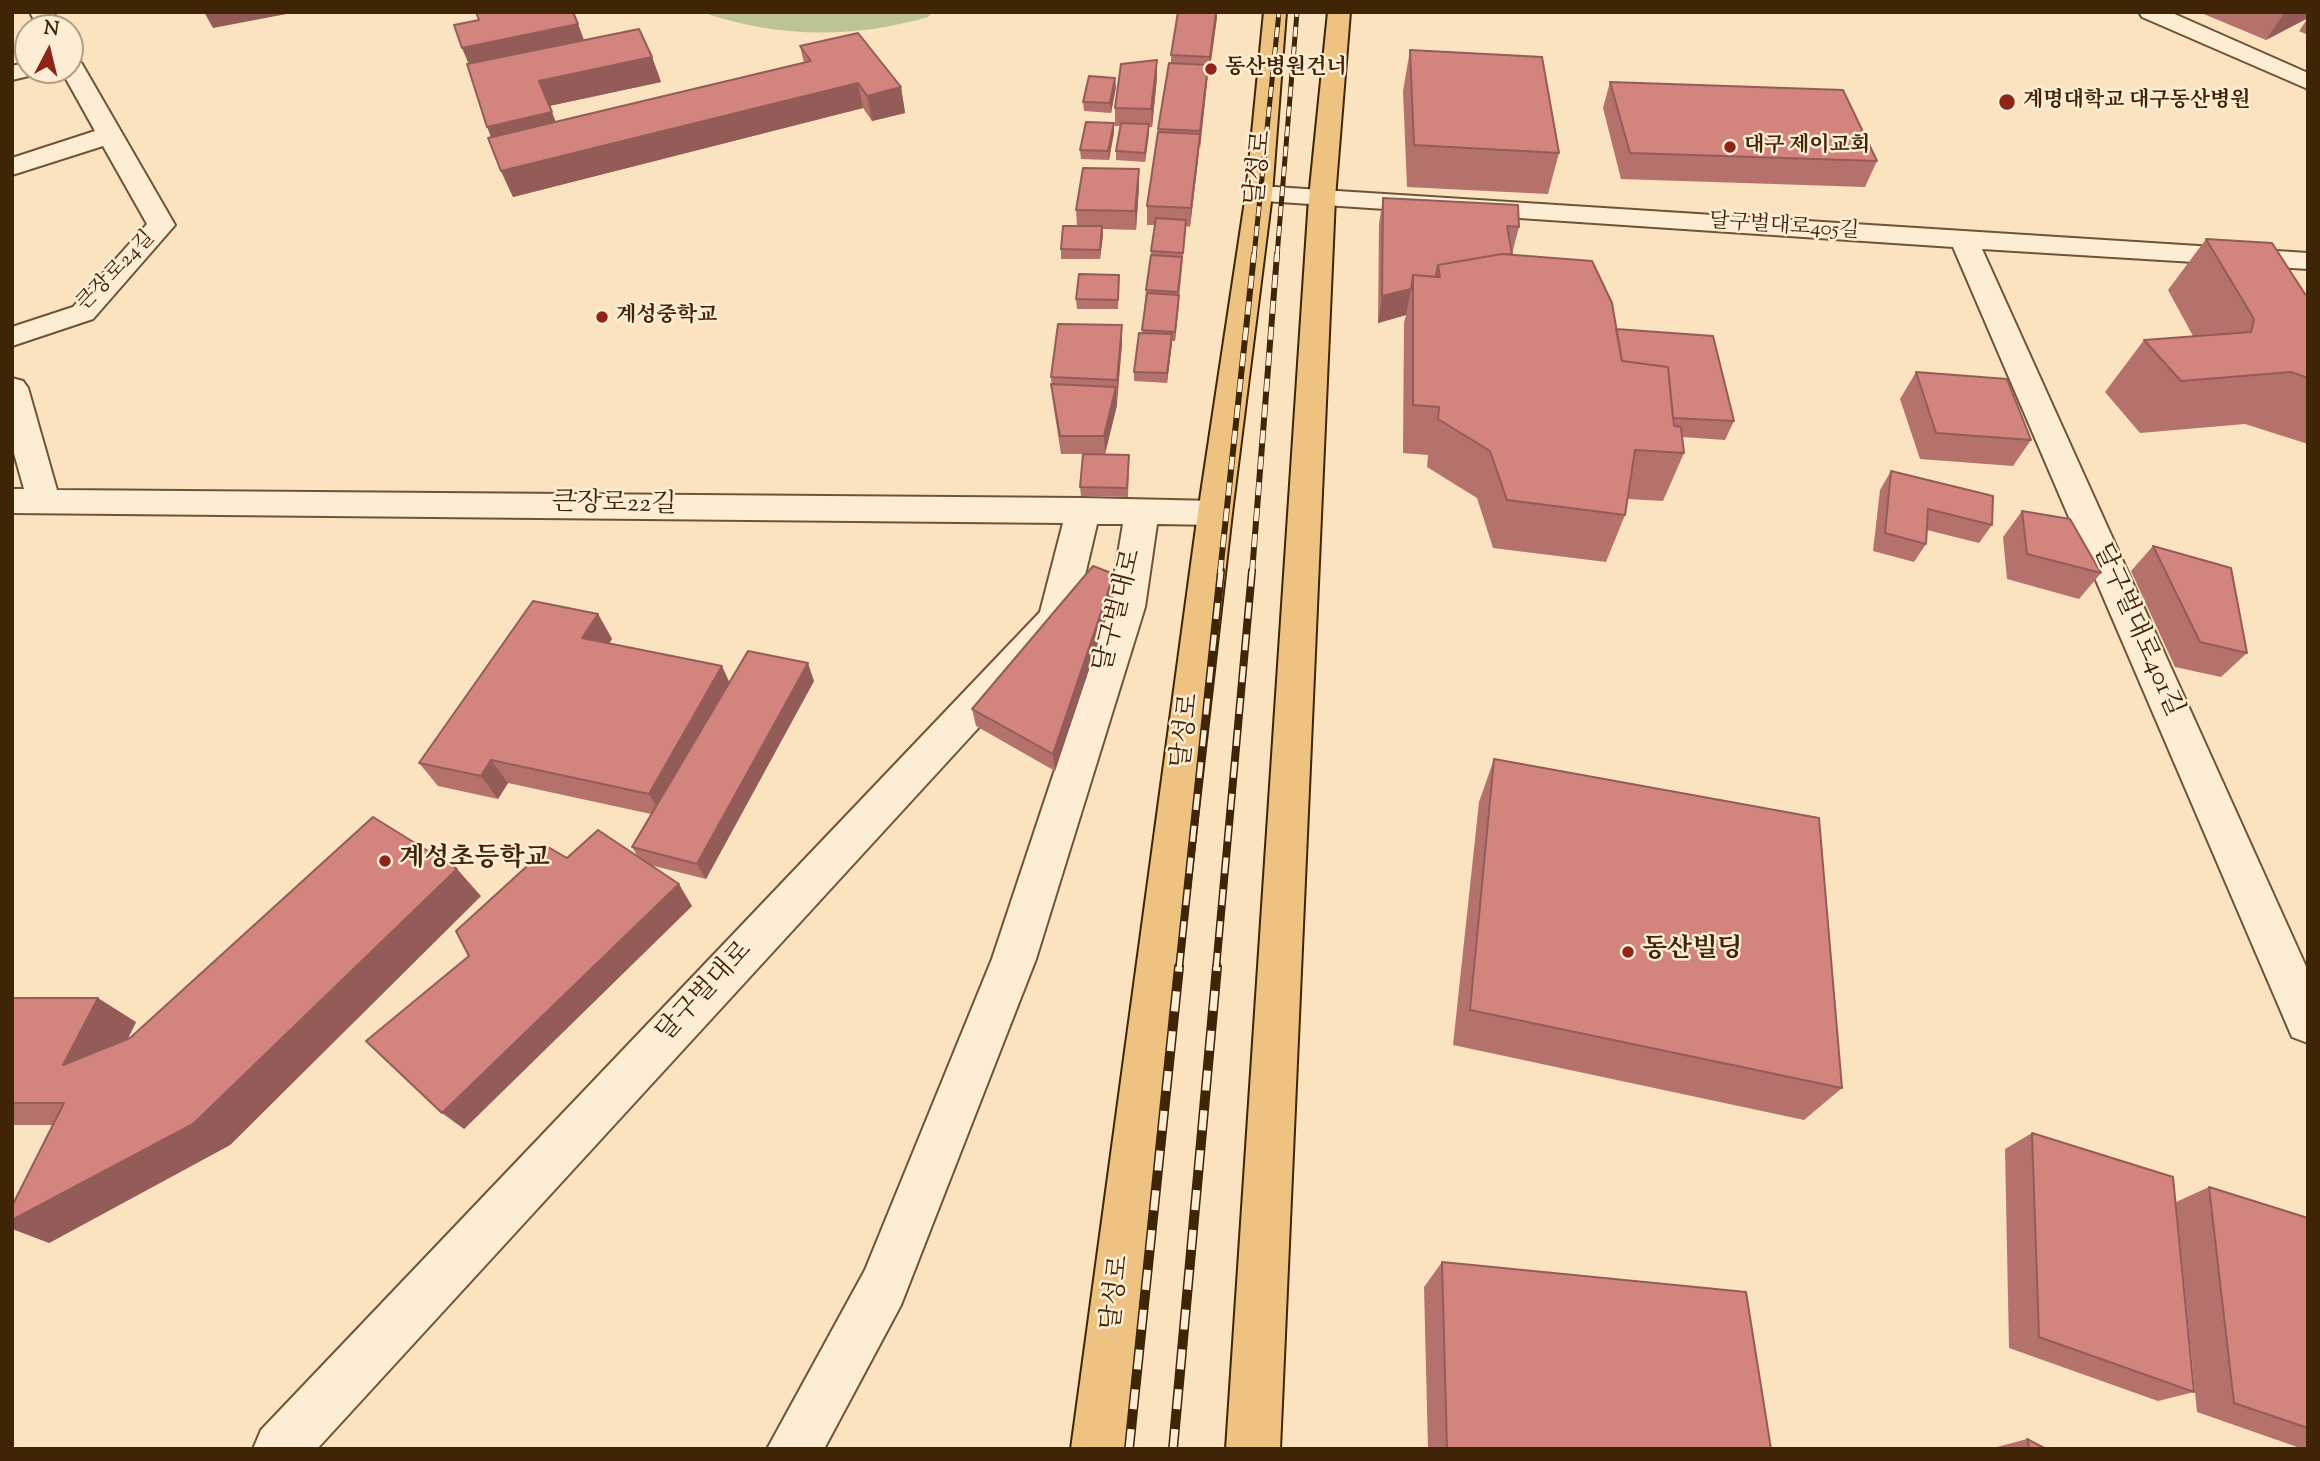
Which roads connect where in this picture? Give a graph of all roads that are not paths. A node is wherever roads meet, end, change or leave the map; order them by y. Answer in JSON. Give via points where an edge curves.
{"nodes":[{"id":1,"x":1275,"y":12,"type":"edge"},
{"id":2,"x":1339,"y":12,"type":"edge"},
{"id":3,"x":2150,"y":12,"type":"edge"},
{"id":4,"x":2308,"y":82,"type":"edge"},
{"id":5,"x":81,"y":84,"type":"edge"},
{"id":6,"x":110,"y":135,"type":"junction"},
{"id":7,"x":12,"y":167,"type":"edge"},
{"id":8,"x":1259,"y":194,"type":"junction"},
{"id":9,"x":1322,"y":198,"type":"junction"},
{"id":10,"x":1964,"y":240,"type":"junction"},
{"id":11,"x":2308,"y":261,"type":"edge"},
{"id":12,"x":12,"y":337,"type":"edge"},
{"id":13,"x":12,"y":388,"type":"edge"},
{"id":14,"x":28,"y":501,"type":"edge"},
{"id":15,"x":1083,"y":510,"type":"junction"},
{"id":16,"x":1142,"y":511,"type":"junction"},
{"id":17,"x":1215,"y":513,"type":"junction"},
{"id":18,"x":2308,"y":1022,"type":"edge"},
{"id":19,"x":280,"y":1449,"type":"edge"},
{"id":20,"x":794,"y":1449,"type":"edge"},
{"id":21,"x":1098,"y":1449,"type":"edge"},
{"id":22,"x":1253,"y":1449,"type":"edge"}],
"edges":[{"from":1,"to":8,"type":"main road","name":"달성로"},
{"from":2,"to":9,"type":"main road"},
{"from":3,"to":4,"type":"street"},
{"from":5,"to":6,"type":"street","name":"큰장로24길"},
{"from":6,"to":7,"type":"street"},
{"from":6,"to":12,"type":"street","name":"큰장로24길","via":[[161,225],[83,313]]},
{"from":8,"to":9,"type":"street","name":"달구벌대로405길"},
{"from":8,"to":17,"type":"main road","name":"달성로"},
{"from":9,"to":10,"type":"street","name":"달구벌대로405길"},
{"from":9,"to":22,"type":"main road"},
{"from":10,"to":11,"type":"street","name":"달구벌대로405길"},
{"from":10,"to":18,"type":"street","name":"달구벌대로401길"},
{"from":13,"to":14,"type":"street"},
{"from":14,"to":15,"type":"street","name":"큰장로22길"},
{"from":15,"to":16,"type":"street","name":"큰장로22길"},
{"from":15,"to":19,"type":"street","name":"달구벌대로","via":[[1057,618]]},
{"from":16,"to":17,"type":"street","name":"큰장로22길"},
{"from":16,"to":20,"type":"street","name":"달구벌대로","via":[[1127,607],[1014,959],[883,1287]]},
{"from":17,"to":21,"type":"main road","name":"달성로"}]}
